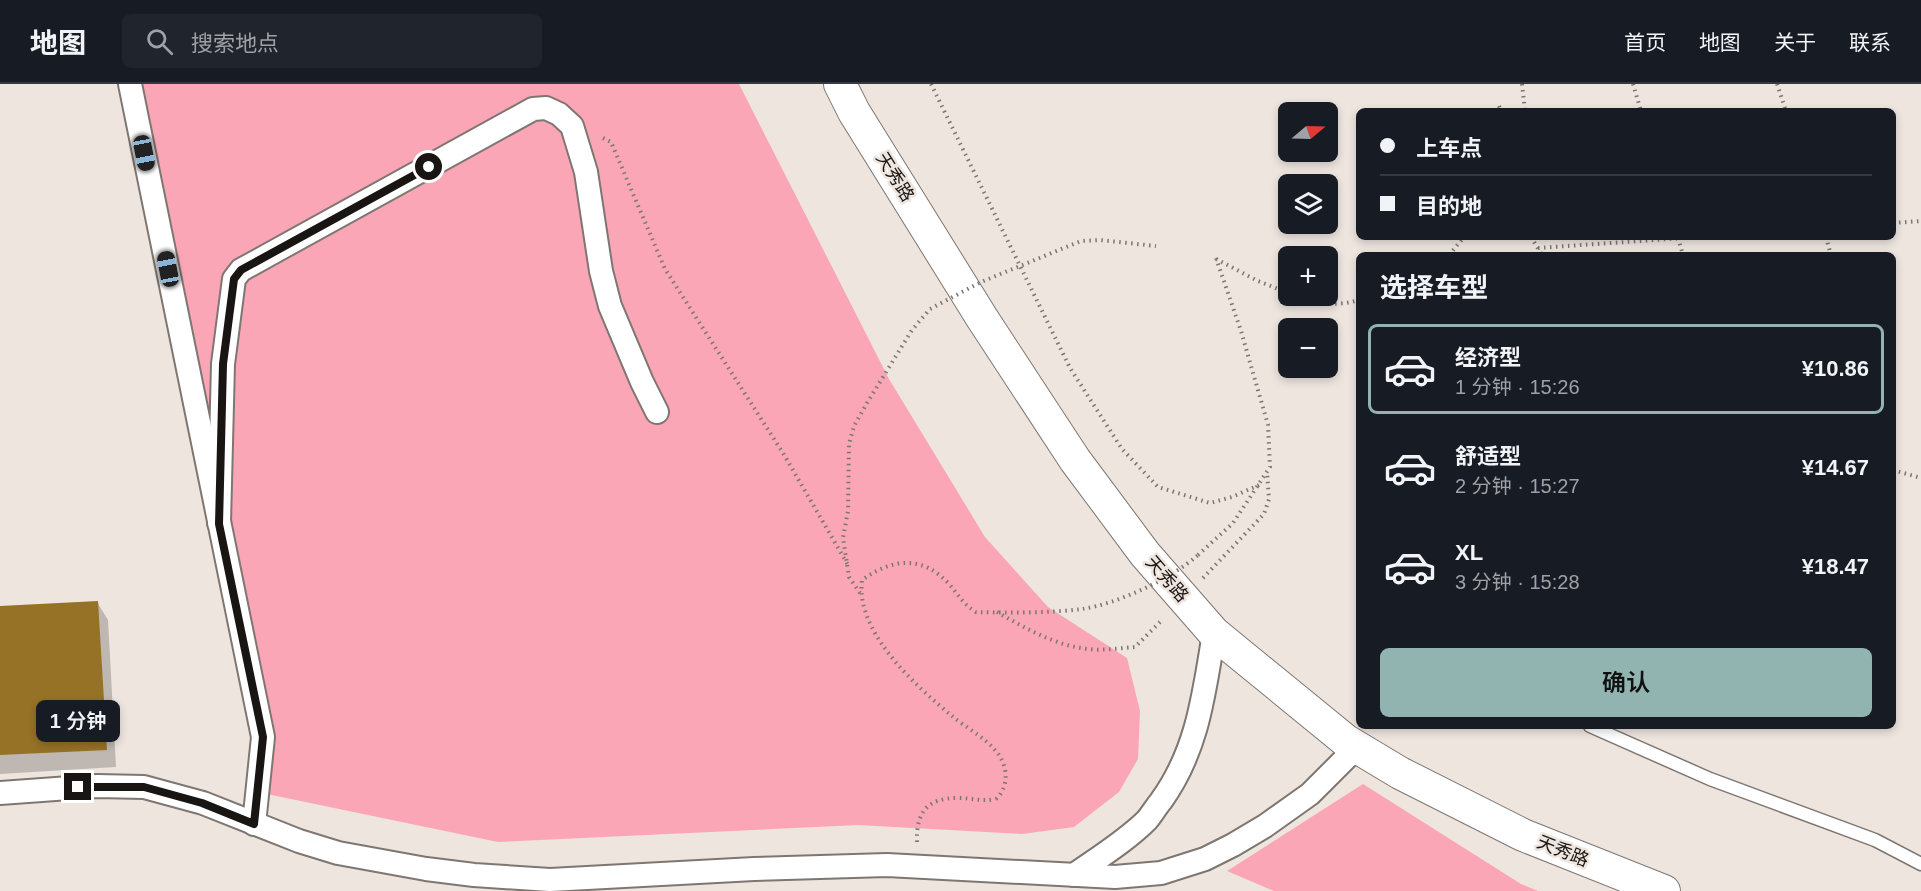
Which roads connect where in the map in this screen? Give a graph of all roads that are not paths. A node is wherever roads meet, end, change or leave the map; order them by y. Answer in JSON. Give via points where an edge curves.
{"nodes":[{"id":1,"x":130,"y":84,"type":"edge"},
{"id":2,"x":840,"y":84,"type":"edge"},
{"id":3,"x":657,"y":412,"type":"dead end"},
{"id":4,"x":219,"y":524,"type":"junction"},
{"id":5,"x":1214,"y":633,"type":"junction"},
{"id":6,"x":1597,"y":729,"type":"edge"},
{"id":7,"x":1357,"y":747,"type":"junction"},
{"id":8,"x":0,"y":793,"type":"edge"},
{"id":9,"x":254,"y":824,"type":"junction"},
{"id":10,"x":1921,"y":864,"type":"edge"},
{"id":11,"x":1074,"y":875,"type":"junction"},
{"id":12,"x":1664,"y":891,"type":"edge"}],
"edges":[{"from":1,"to":4,"type":"street"},
{"from":2,"to":5,"type":"main road","name":"天秀路","via":[[982,318],[1075,460],[1145,554]]},
{"from":3,"to":4,"type":"street","via":[[610,306],[586,172],[572,126],[546,108],[533,109],[241,270],[234,279],[223,364]]},
{"from":4,"to":9,"type":"street","via":[[263,737]]},
{"from":5,"to":7,"type":"main road","name":"天秀路"},
{"from":5,"to":11,"type":"street","via":[[1198,718],[1186,759],[1169,790],[1148,819]]},
{"from":6,"to":10,"type":"lane","via":[[1710,779],[1875,840]]},
{"from":7,"to":11,"type":"street","via":[[1310,794],[1265,826],[1205,859],[1137,876]]},
{"from":7,"to":12,"type":"main road","name":"天秀路","via":[[1400,774],[1523,835]]},
{"from":8,"to":9,"type":"street","via":[[144,787],[202,803]]},
{"from":9,"to":11,"type":"street","via":[[338,853],[426,869],[550,880],[886,865]]}]}
